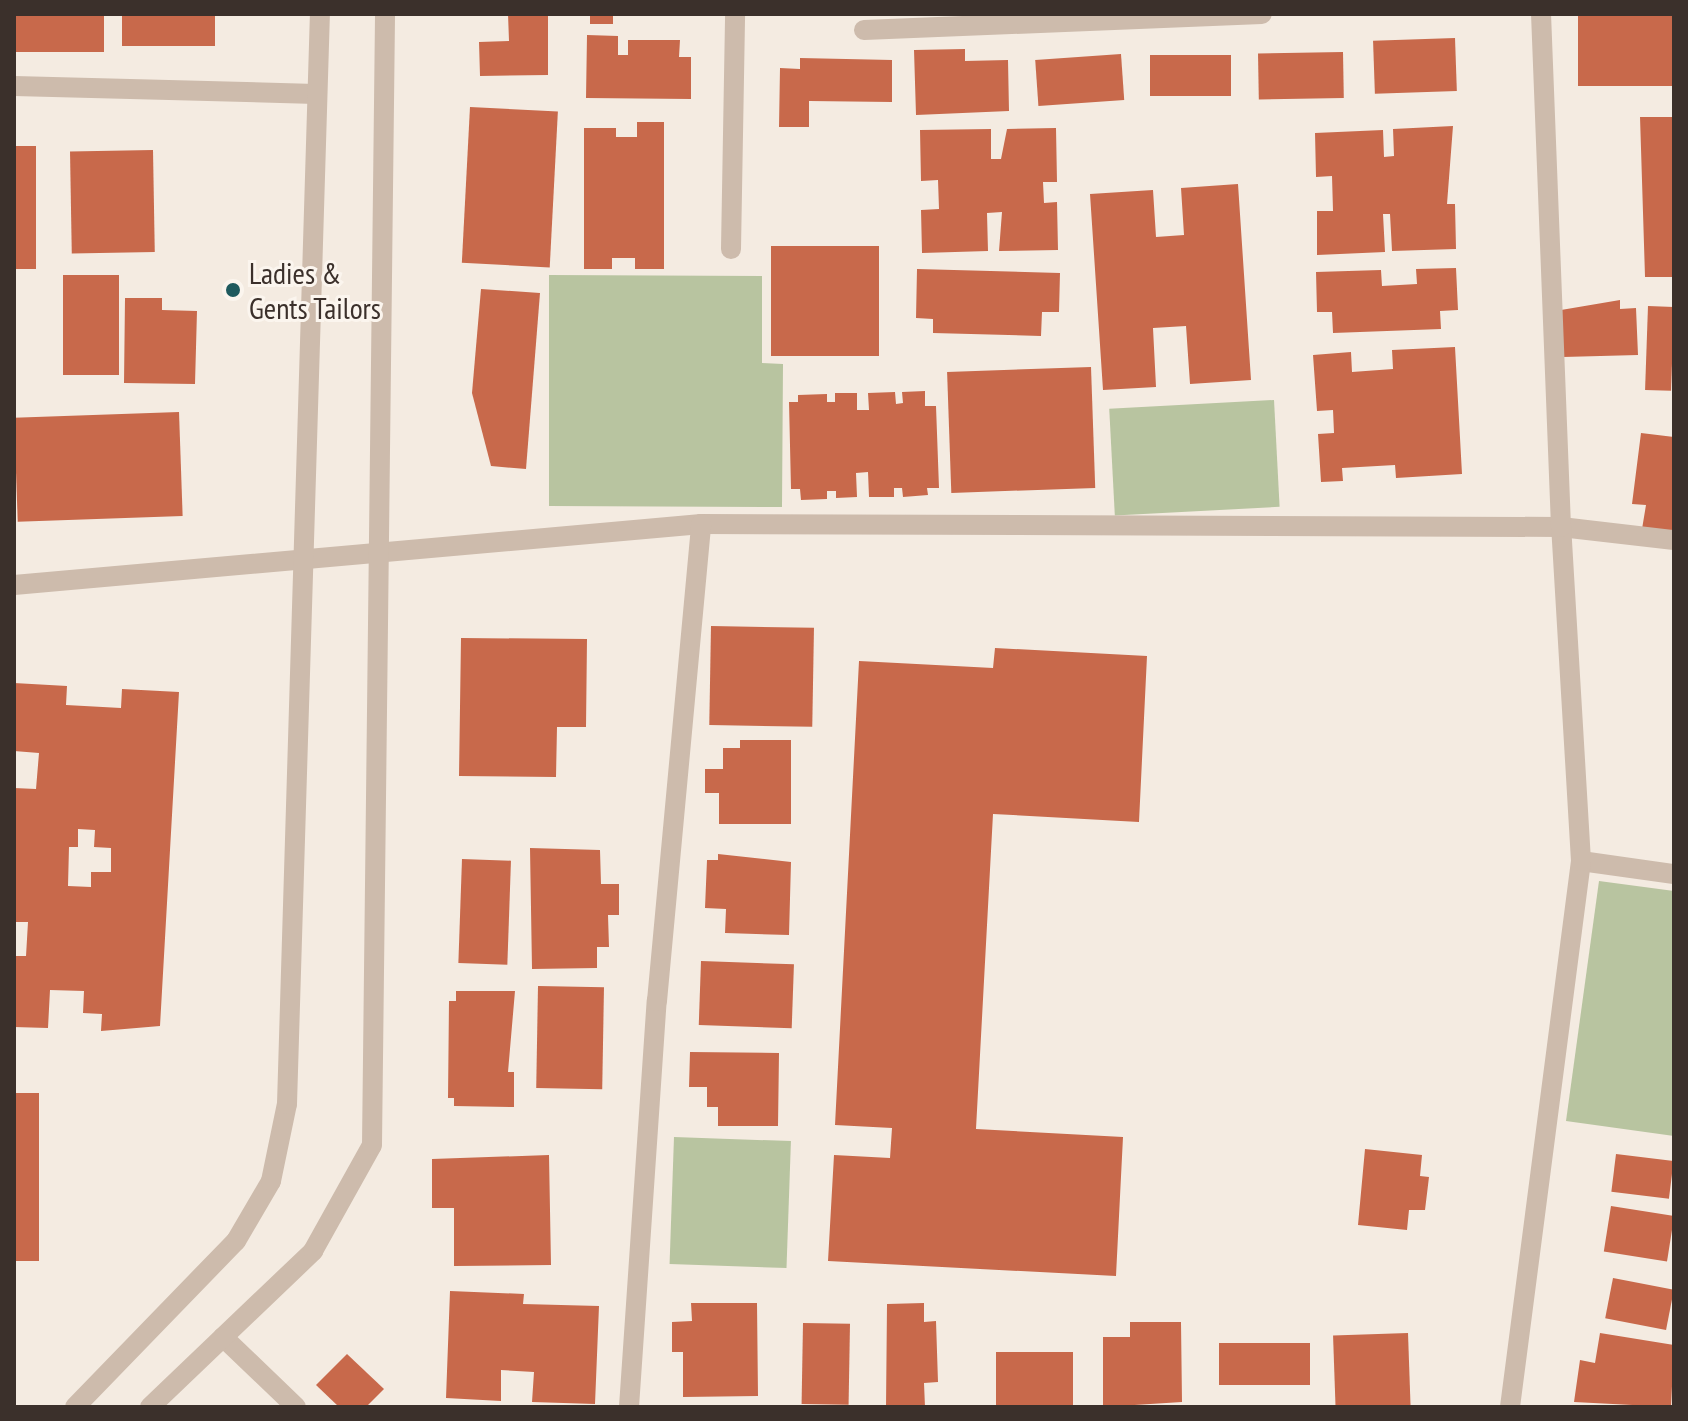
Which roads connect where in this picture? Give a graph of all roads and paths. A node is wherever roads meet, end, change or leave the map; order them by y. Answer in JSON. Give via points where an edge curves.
{"nodes":[{"id":1,"x":320,"y":14,"type":"edge"},
{"id":2,"x":385,"y":14,"type":"edge"},
{"id":3,"x":735,"y":14,"type":"edge"},
{"id":4,"x":1262,"y":14,"type":"edge"},
{"id":5,"x":1541,"y":14,"type":"edge"},
{"id":6,"x":1215,"y":15,"type":"edge"},
{"id":7,"x":864,"y":30,"type":"dead end"},
{"id":8,"x":14,"y":86,"type":"edge"},
{"id":9,"x":316,"y":94,"type":"junction"},
{"id":10,"x":731,"y":249,"type":"dead end"},
{"id":11,"x":701,"y":524,"type":"junction"},
{"id":12,"x":1561,"y":527,"type":"junction"},
{"id":13,"x":1674,"y":540,"type":"edge"},
{"id":14,"x":376,"y":554,"type":"junction"},
{"id":15,"x":304,"y":557,"type":"junction"},
{"id":16,"x":14,"y":585,"type":"edge"},
{"id":17,"x":1581,"y":861,"type":"junction"},
{"id":18,"x":1674,"y":874,"type":"edge"},
{"id":19,"x":223,"y":1337,"type":"junction"},
{"id":20,"x":75,"y":1407,"type":"edge"},
{"id":21,"x":150,"y":1407,"type":"edge"},
{"id":22,"x":296,"y":1407,"type":"edge"},
{"id":23,"x":629,"y":1407,"type":"edge"},
{"id":24,"x":1510,"y":1407,"type":"edge"}],
"edges":[{"from":1,"to":9,"type":"street"},
{"from":2,"to":14,"type":"street"},
{"from":3,"to":10,"type":"street"},
{"from":4,"to":6,"type":"street"},
{"from":5,"to":12,"type":"street"},
{"from":6,"to":7,"type":"street"},
{"from":8,"to":9,"type":"street"},
{"from":9,"to":15,"type":"street"},
{"from":11,"to":12,"type":"street"},
{"from":11,"to":14,"type":"street"},
{"from":11,"to":23,"type":"street","via":[[657,1001]]},
{"from":12,"to":13,"type":"street"},
{"from":12,"to":17,"type":"street"},
{"from":14,"to":15,"type":"street"},
{"from":14,"to":19,"type":"street","via":[[372,1145],[313,1251]]},
{"from":15,"to":16,"type":"street"},
{"from":15,"to":20,"type":"street","via":[[287,1104],[271,1181],[236,1241]]},
{"from":17,"to":18,"type":"street"},
{"from":17,"to":24,"type":"street"},
{"from":19,"to":21,"type":"street"},
{"from":19,"to":22,"type":"street"}]}
